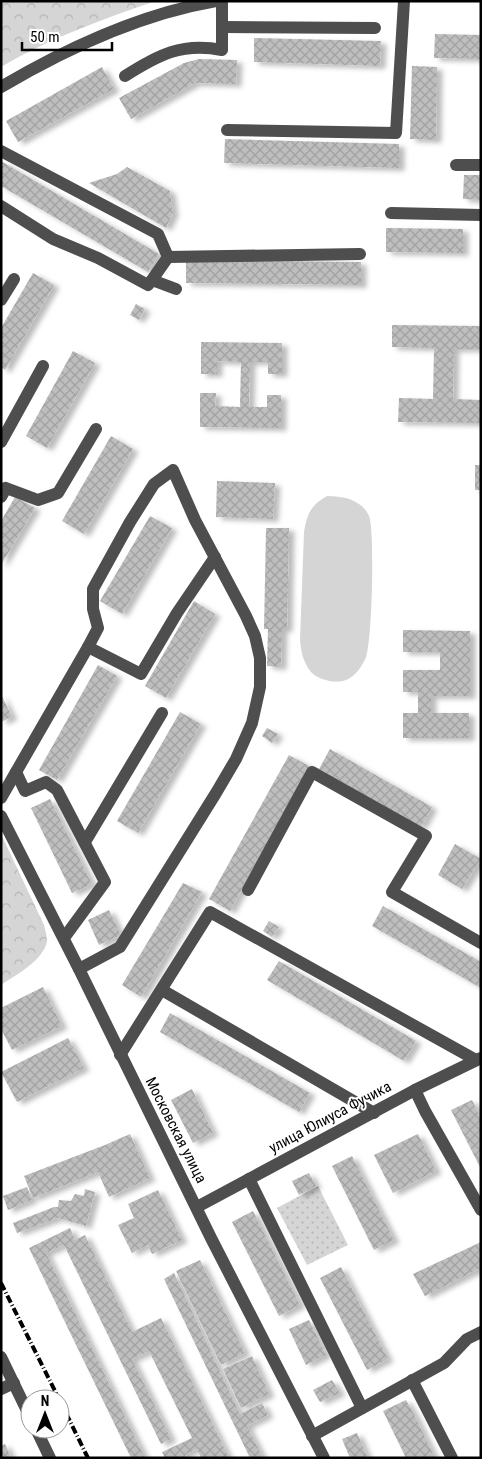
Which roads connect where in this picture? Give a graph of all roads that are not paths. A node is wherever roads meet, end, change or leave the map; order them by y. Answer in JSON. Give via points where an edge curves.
{"nodes":[{"id":1,"x":216,"y":1,"type":"edge"},
{"id":2,"x":222,"y":1,"type":"edge"},
{"id":3,"x":404,"y":1,"type":"edge"},
{"id":4,"x":223,"y":27,"type":"junction"},
{"id":5,"x":375,"y":28,"type":"dead end"},
{"id":6,"x":126,"y":76,"type":"dead end"},
{"id":7,"x":1,"y":87,"type":"edge"},
{"id":8,"x":227,"y":130,"type":"dead end"},
{"id":9,"x":1,"y":151,"type":"edge"},
{"id":10,"x":456,"y":165,"type":"dead end"},
{"id":11,"x":481,"y":166,"type":"edge"},
{"id":12,"x":1,"y":206,"type":"edge"},
{"id":13,"x":392,"y":213,"type":"dead end"},
{"id":14,"x":481,"y":215,"type":"edge"},
{"id":15,"x":360,"y":254,"type":"dead end"},
{"id":16,"x":168,"y":257,"type":"junction"},
{"id":17,"x":14,"y":279,"type":"dead end"},
{"id":18,"x":152,"y":280,"type":"junction"},
{"id":19,"x":176,"y":289,"type":"dead end"},
{"id":20,"x":1,"y":300,"type":"edge"},
{"id":21,"x":43,"y":366,"type":"dead end"},
{"id":22,"x":96,"y":429,"type":"dead end"},
{"id":23,"x":1,"y":442,"type":"edge"},
{"id":24,"x":3,"y":488,"type":"edge"},
{"id":25,"x":215,"y":557,"type":"junction"},
{"id":26,"x":88,"y":647,"type":"junction"},
{"id":27,"x":162,"y":713,"type":"dead end"},
{"id":28,"x":16,"y":772,"type":"junction"},
{"id":29,"x":1,"y":798,"type":"edge"},
{"id":30,"x":1,"y":816,"type":"edge"},
{"id":31,"x":85,"y":842,"type":"junction"},
{"id":32,"x":248,"y":890,"type":"dead end"},
{"id":33,"x":64,"y":938,"type":"junction"},
{"id":34,"x":481,"y":943,"type":"edge"},
{"id":35,"x":79,"y":969,"type":"junction"},
{"id":36,"x":162,"y":990,"type":"junction"},
{"id":37,"x":120,"y":1055,"type":"junction"},
{"id":38,"x":478,"y":1059,"type":"edge"},
{"id":39,"x":415,"y":1090,"type":"junction"},
{"id":40,"x":374,"y":1113,"type":"junction"},
{"id":41,"x":249,"y":1179,"type":"junction"},
{"id":42,"x":196,"y":1207,"type":"junction"},
{"id":43,"x":481,"y":1210,"type":"edge"},
{"id":44,"x":481,"y":1332,"type":"edge"},
{"id":45,"x":1,"y":1357,"type":"edge"},
{"id":46,"x":412,"y":1380,"type":"junction"},
{"id":47,"x":14,"y":1383,"type":"junction"},
{"id":48,"x":1,"y":1389,"type":"edge"},
{"id":49,"x":20,"y":1396,"type":"edge"},
{"id":50,"x":362,"y":1408,"type":"junction"},
{"id":51,"x":312,"y":1436,"type":"junction"},
{"id":52,"x":41,"y":1439,"type":"edge"},
{"id":53,"x":50,"y":1458,"type":"edge"},
{"id":54,"x":324,"y":1458,"type":"edge"},
{"id":55,"x":452,"y":1458,"type":"edge"}],
"edges":[{"from":1,"to":7,"type":"street","via":[[153,16],[109,33]]},
{"from":2,"to":4,"type":"street"},
{"from":3,"to":8,"type":"street","via":[[396,133]]},
{"from":4,"to":5,"type":"street"},
{"from":4,"to":6,"type":"street","via":[[222,50],[205,47],[178,49]]},
{"from":9,"to":16,"type":"street","via":[[158,234]]},
{"from":10,"to":11,"type":"street"},
{"from":12,"to":18,"type":"street","via":[[53,239],[98,258],[148,285]]},
{"from":13,"to":14,"type":"street"},
{"from":15,"to":16,"type":"street"},
{"from":16,"to":18,"type":"street"},
{"from":17,"to":20,"type":"street"},
{"from":18,"to":19,"type":"street"},
{"from":21,"to":23,"type":"street"},
{"from":22,"to":24,"type":"street","via":[[58,493],[38,500]]},
{"from":25,"to":26,"type":"street","via":[[141,674]]},
{"from":25,"to":26,"type":"street","via":[[173,470],[154,484],[93,589],[93,609],[98,628]]},
{"from":25,"to":35,"type":"street","via":[[255,636],[260,658],[260,687],[252,723],[236,759],[120,948]]},
{"from":26,"to":28,"type":"street"},
{"from":27,"to":31,"type":"street"},
{"from":28,"to":29,"type":"street"},
{"from":28,"to":31,"type":"street","via":[[25,791],[46,782],[57,790]]},
{"from":30,"to":33,"type":"street","name":"Московская улица"},
{"from":31,"to":33,"type":"street","via":[[105,882]]},
{"from":32,"to":34,"type":"street","via":[[312,772],[426,836],[392,892]]},
{"from":33,"to":35,"type":"street","name":"Московская улица"},
{"from":35,"to":37,"type":"street","name":"Московская улица"},
{"from":36,"to":37,"type":"street"},
{"from":36,"to":38,"type":"street","via":[[210,912]]},
{"from":36,"to":40,"type":"street"},
{"from":37,"to":42,"type":"street","name":"Московская улица"},
{"from":38,"to":39,"type":"street","name":"улица Юлиуса Фучика"},
{"from":39,"to":40,"type":"street","name":"улица Юлиуса Фучика"},
{"from":39,"to":43,"type":"street"},
{"from":40,"to":41,"type":"street","name":"улица Юлиуса Фучика"},
{"from":41,"to":42,"type":"street","name":"улица Юлиуса Фучика"},
{"from":41,"to":50,"type":"street"},
{"from":42,"to":51,"type":"street","name":"Московская улица"},
{"from":44,"to":46,"type":"street","via":[[467,1339],[444,1363]]},
{"from":45,"to":47,"type":"street"},
{"from":46,"to":50,"type":"street"},
{"from":46,"to":55,"type":"street"},
{"from":47,"to":48,"type":"street"},
{"from":47,"to":49,"type":"street"},
{"from":50,"to":51,"type":"street"},
{"from":51,"to":54,"type":"street","name":"Московская улица"},
{"from":52,"to":53,"type":"street"}]}
